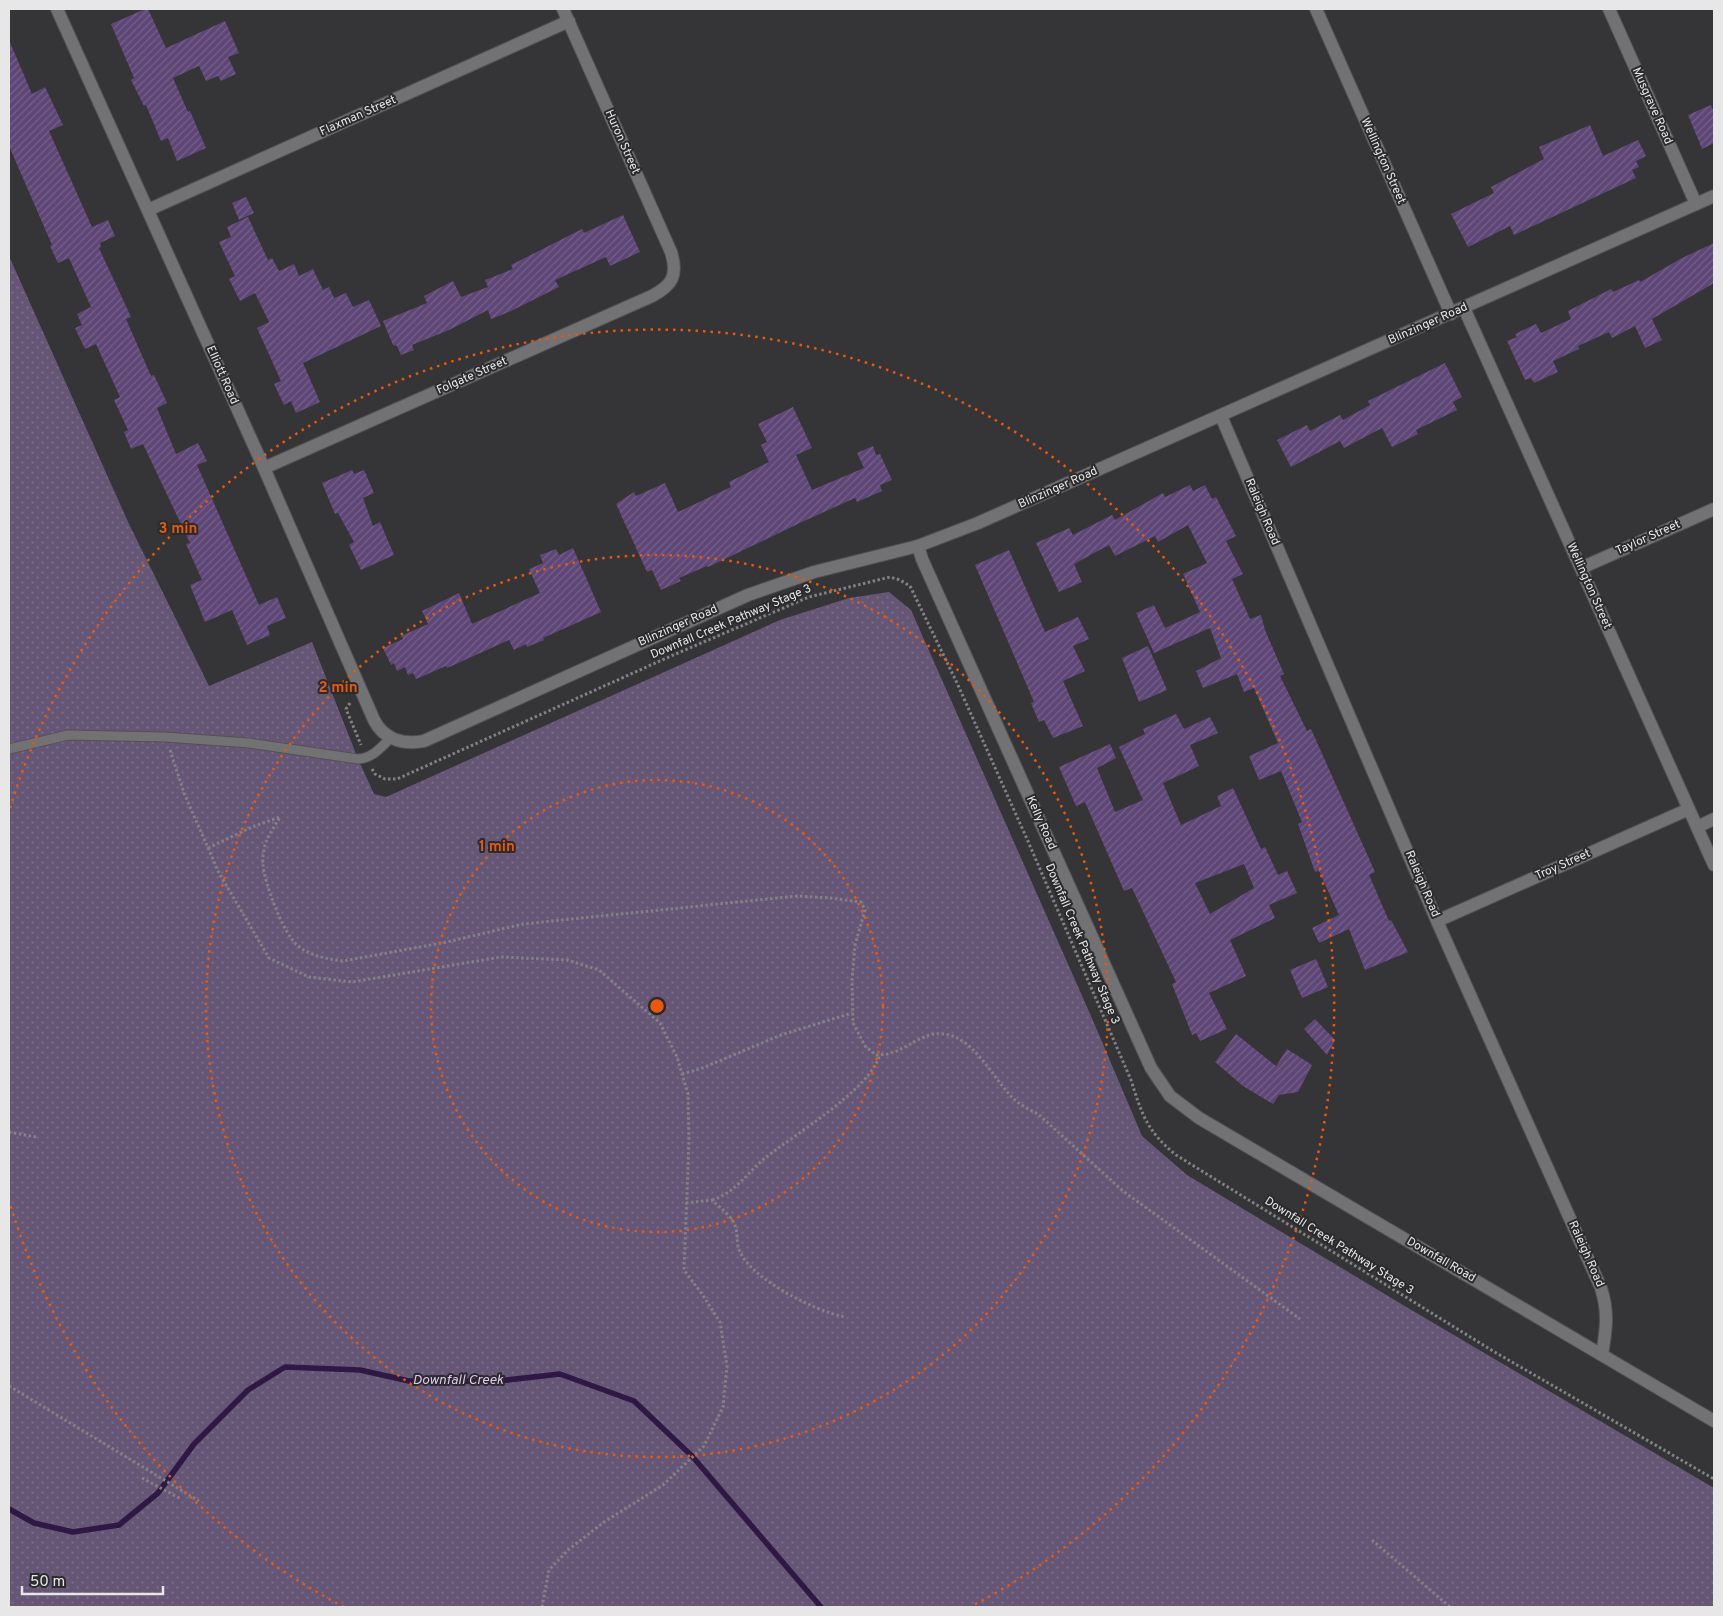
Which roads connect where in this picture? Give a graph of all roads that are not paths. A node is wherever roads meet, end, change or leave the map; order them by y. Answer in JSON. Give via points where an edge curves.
{"nodes":[{"id":1,"x":57,"y":9,"type":"edge"},
{"id":2,"x":563,"y":9,"type":"edge"},
{"id":3,"x":1316,"y":9,"type":"edge"},
{"id":4,"x":1609,"y":9,"type":"edge"},
{"id":5,"x":569,"y":21,"type":"junction"},
{"id":6,"x":1714,"y":196,"type":"edge"},
{"id":7,"x":1696,"y":204,"type":"junction"},
{"id":8,"x":148,"y":210,"type":"junction"},
{"id":9,"x":673,"y":276,"type":"joint"},
{"id":10,"x":1464,"y":308,"type":"junction"},
{"id":11,"x":1451,"y":314,"type":"junction"},
{"id":12,"x":1221,"y":416,"type":"junction"},
{"id":13,"x":264,"y":468,"type":"junction"},
{"id":14,"x":1714,"y":509,"type":"edge"},
{"id":15,"x":918,"y":546,"type":"junction"},
{"id":16,"x":1581,"y":568,"type":"junction"},
{"id":17,"x":391,"y":738,"type":"junction"},
{"id":18,"x":9,"y":749,"type":"edge"},
{"id":19,"x":1689,"y":809,"type":"junction"},
{"id":20,"x":1714,"y":819,"type":"edge"},
{"id":21,"x":1697,"y":827,"type":"junction"},
{"id":22,"x":1714,"y":865,"type":"edge"},
{"id":23,"x":1437,"y":921,"type":"junction"},
{"id":24,"x":1170,"y":1096,"type":"joint"},
{"id":25,"x":1602,"y":1355,"type":"junction"},
{"id":26,"x":1714,"y":1421,"type":"edge"}],
"edges":[{"from":1,"to":8,"type":"street","name":"Elliott Road"},
{"from":2,"to":5,"type":"street","name":"Huron Street"},
{"from":3,"to":11,"type":"street","name":"Wellington Street"},
{"from":4,"to":7,"type":"street","name":"Musgrave Road"},
{"from":5,"to":8,"type":"street","name":"Flaxman Street"},
{"from":5,"to":9,"type":"street","name":"Huron Street","via":[[671,252],[675,268]]},
{"from":6,"to":7,"type":"street","name":"Blinzinger Road"},
{"from":7,"to":10,"type":"street","name":"Blinzinger Road"},
{"from":8,"to":13,"type":"street","name":"Elliott Road"},
{"from":9,"to":13,"type":"street","name":"Folgate Street","via":[[667,286],[652,296]]},
{"from":10,"to":11,"type":"street","name":"Blinzinger Road"},
{"from":10,"to":16,"type":"street","name":"Wellington Street"},
{"from":11,"to":12,"type":"street","name":"Blinzinger Road"},
{"from":12,"to":15,"type":"street","name":"Blinzinger Road","via":[[978,523]]},
{"from":12,"to":23,"type":"street","name":"Raleigh Road"},
{"from":13,"to":17,"type":"street","name":"Elliott Road","via":[[361,692],[377,725]]},
{"from":14,"to":16,"type":"street","name":"Taylor Street"},
{"from":15,"to":17,"type":"street","name":"Blinzinger Road","via":[[814,572],[748,595],[424,741],[410,743]]},
{"from":15,"to":24,"type":"street","name":"Kelly Road","via":[[1152,1068]]},
{"from":16,"to":19,"type":"street","name":"Wellington Street"},
{"from":17,"to":18,"type":"lane","via":[[372,756],[358,759],[249,743],[165,737],[68,735]]},
{"from":19,"to":21,"type":"street","name":"Wellington Street"},
{"from":19,"to":23,"type":"street","name":"Troy Street"},
{"from":20,"to":21,"type":"street"},
{"from":21,"to":22,"type":"street","name":"Wellington Street"},
{"from":23,"to":25,"type":"street","name":"Raleigh Road","via":[[1602,1288],[1607,1317]]},
{"from":24,"to":25,"type":"street","name":"Downfall Road","via":[[1199,1118]]},
{"from":25,"to":26,"type":"street","name":"Downfall Road"}]}
